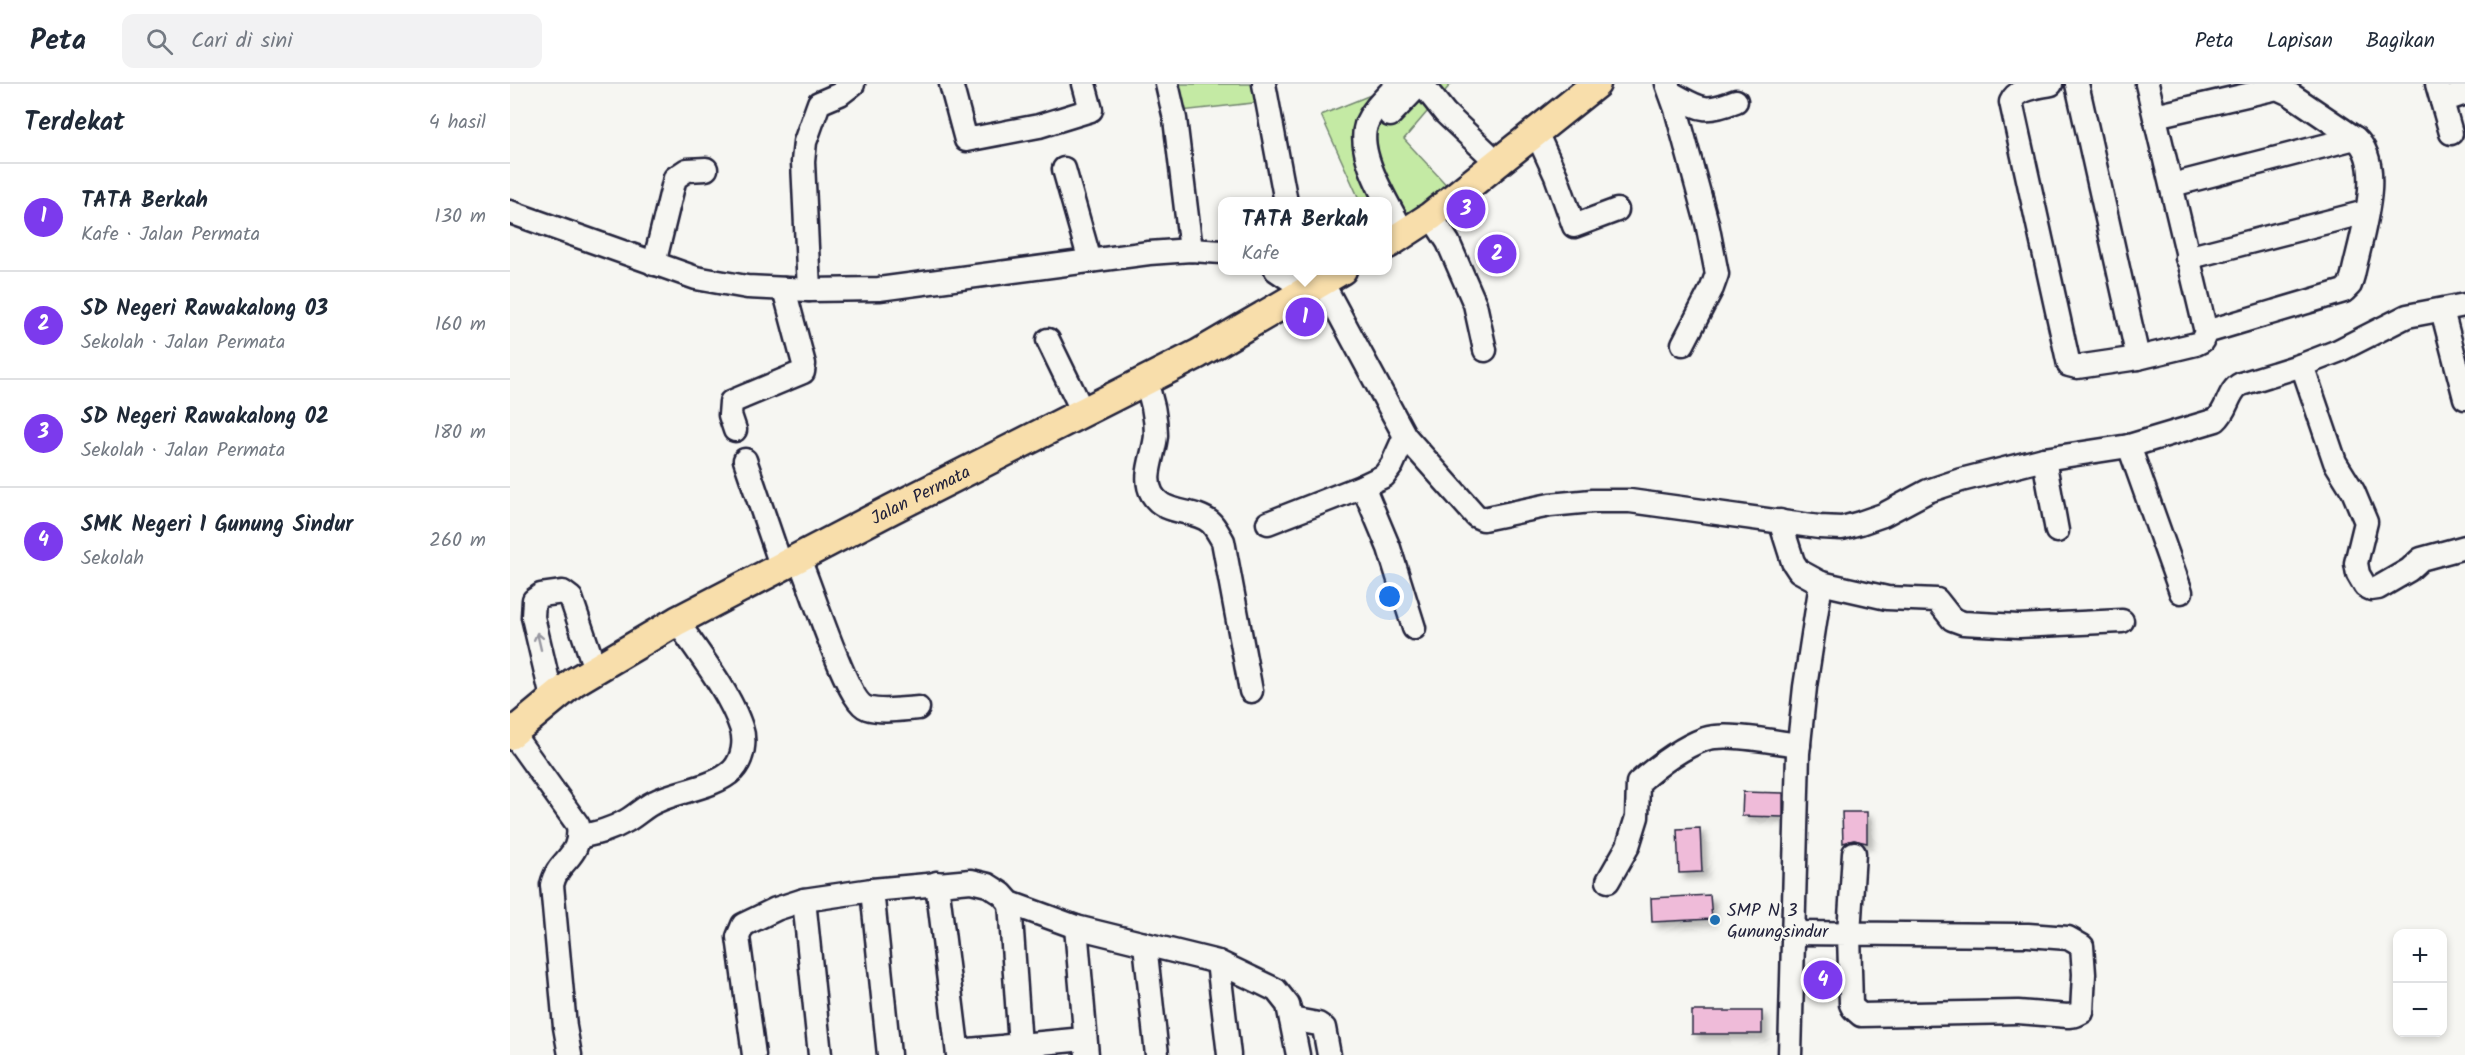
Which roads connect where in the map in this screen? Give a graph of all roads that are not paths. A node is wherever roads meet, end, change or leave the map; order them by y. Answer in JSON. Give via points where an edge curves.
{"nodes":[{"id":1,"x":853,"y":84,"type":"edge"},
{"id":2,"x":951,"y":84,"type":"edge"},
{"id":3,"x":1084,"y":84,"type":"edge"},
{"id":4,"x":1167,"y":84,"type":"edge"},
{"id":5,"x":1264,"y":84,"type":"edge"},
{"id":6,"x":1398,"y":84,"type":"edge"},
{"id":7,"x":1421,"y":84,"type":"edge"},
{"id":8,"x":1596,"y":84,"type":"edge"},
{"id":9,"x":2051,"y":84,"type":"edge"},
{"id":10,"x":2076,"y":84,"type":"edge"},
{"id":11,"x":2147,"y":84,"type":"edge"},
{"id":12,"x":1669,"y":88,"type":"edge"},
{"id":13,"x":2440,"y":93,"type":"edge"},
{"id":14,"x":2465,"y":93,"type":"edge"},
{"id":15,"x":1736,"y":101,"type":"dead end"},
{"id":16,"x":2155,"y":117,"type":"junction"},
{"id":17,"x":1536,"y":132,"type":"junction"},
{"id":18,"x":2451,"y":133,"type":"dead end"},
{"id":19,"x":2355,"y":138,"type":"junction"},
{"id":20,"x":1497,"y":162,"type":"junction"},
{"id":21,"x":706,"y":169,"type":"dead end"},
{"id":22,"x":1064,"y":170,"type":"dead end"},
{"id":23,"x":2172,"y":185,"type":"junction"},
{"id":24,"x":1285,"y":197,"type":"edge"},
{"id":25,"x":1389,"y":197,"type":"edge"},
{"id":26,"x":1392,"y":202,"type":"edge"},
{"id":27,"x":1617,"y":210,"type":"dead end"},
{"id":28,"x":510,"y":212,"type":"edge"},
{"id":29,"x":2366,"y":212,"type":"junction"},
{"id":30,"x":1410,"y":230,"type":"edge"},
{"id":31,"x":1191,"y":250,"type":"junction"},
{"id":32,"x":1218,"y":252,"type":"edge"},
{"id":33,"x":2187,"y":258,"type":"junction"},
{"id":34,"x":1090,"y":261,"type":"junction"},
{"id":35,"x":654,"y":264,"type":"junction"},
{"id":36,"x":1298,"y":275,"type":"edge"},
{"id":37,"x":1319,"y":280,"type":"edge"},
{"id":38,"x":784,"y":289,"type":"junction"},
{"id":39,"x":809,"y":290,"type":"junction"},
{"id":40,"x":2465,"y":305,"type":"edge"},
{"id":41,"x":2442,"y":310,"type":"junction"},
{"id":42,"x":2206,"y":332,"type":"junction"},
{"id":43,"x":1048,"y":340,"type":"dead end"},
{"id":44,"x":1683,"y":344,"type":"dead end"},
{"id":45,"x":1485,"y":350,"type":"dead end"},
{"id":46,"x":2138,"y":358,"type":"junction"},
{"id":47,"x":2302,"y":365,"type":"junction"},
{"id":48,"x":1145,"y":381,"type":"junction"},
{"id":49,"x":2465,"y":398,"type":"edge"},
{"id":50,"x":1083,"y":412,"type":"junction"},
{"id":51,"x":735,"y":430,"type":"dead end"},
{"id":52,"x":1406,"y":436,"type":"junction"},
{"id":53,"x":2129,"y":446,"type":"junction"},
{"id":54,"x":2044,"y":459,"type":"junction"},
{"id":55,"x":745,"y":460,"type":"dead end"},
{"id":56,"x":1363,"y":486,"type":"junction"},
{"id":57,"x":1780,"y":521,"type":"junction"},
{"id":58,"x":1268,"y":523,"type":"dead end"},
{"id":59,"x":2057,"y":531,"type":"dead end"},
{"id":60,"x":2465,"y":547,"type":"edge"},
{"id":61,"x":791,"y":563,"type":"junction"},
{"id":62,"x":1821,"y":584,"type":"junction"},
{"id":63,"x":2181,"y":592,"type":"dead end"},
{"id":64,"x":677,"y":621,"type":"junction"},
{"id":65,"x":2122,"y":621,"type":"dead end"},
{"id":66,"x":1414,"y":628,"type":"dead end"},
{"id":67,"x":595,"y":669,"type":"junction"},
{"id":68,"x":1251,"y":691,"type":"dead end"},
{"id":69,"x":552,"y":698,"type":"junction"},
{"id":70,"x":918,"y":708,"type":"dead end"},
{"id":71,"x":511,"y":734,"type":"edge"},
{"id":72,"x":1799,"y":745,"type":"junction"},
{"id":73,"x":579,"y":837,"type":"junction"},
{"id":74,"x":1854,"y":853,"type":"dead end"},
{"id":75,"x":1608,"y":881,"type":"dead end"},
{"id":76,"x":937,"y":883,"type":"junction"},
{"id":77,"x":872,"y":890,"type":"junction"},
{"id":78,"x":804,"y":900,"type":"junction"},
{"id":79,"x":1010,"y":903,"type":"junction"},
{"id":80,"x":1076,"y":927,"type":"junction"},
{"id":81,"x":1793,"y":933,"type":"junction"},
{"id":82,"x":1849,"y":934,"type":"junction"},
{"id":83,"x":1145,"y":944,"type":"junction"},
{"id":84,"x":1218,"y":962,"type":"junction"},
{"id":85,"x":1291,"y":1019,"type":"junction"},
{"id":86,"x":1020,"y":1046,"type":"junction"},
{"id":87,"x":1085,"y":1047,"type":"edge"},
{"id":88,"x":958,"y":1053,"type":"edge"},
{"id":89,"x":570,"y":1055,"type":"edge"},
{"id":90,"x":754,"y":1055,"type":"edge"},
{"id":91,"x":820,"y":1055,"type":"edge"},
{"id":92,"x":889,"y":1055,"type":"edge"},
{"id":93,"x":1157,"y":1055,"type":"edge"},
{"id":94,"x":1229,"y":1055,"type":"edge"},
{"id":95,"x":1298,"y":1055,"type":"edge"},
{"id":96,"x":1329,"y":1055,"type":"edge"},
{"id":97,"x":1790,"y":1055,"type":"edge"}],
"edges":[{"from":1,"to":39,"type":"street","via":[[819,103],[805,142],[802,190]]},
{"from":2,"to":3,"type":"street","via":[[966,140],[1039,126],[1090,110]]},
{"from":4,"to":31,"type":"street","via":[[1177,129]]},
{"from":5,"to":24,"type":"street"},
{"from":6,"to":25,"type":"street","via":[[1366,123],[1364,135],[1372,171]]},
{"from":7,"to":20,"type":"street","via":[[1445,113]]},
{"from":7,"to":30,"type":"street","via":[[1386,118],[1380,139]]},
{"from":8,"to":17,"type":"main road"},
{"from":9,"to":46,"type":"street","via":[[2019,92],[2012,102],[2069,365]]},
{"from":10,"to":46,"type":"street"},
{"from":11,"to":16,"type":"street"},
{"from":12,"to":15,"type":"street","via":[[1706,110]]},
{"from":12,"to":44,"type":"street","via":[[1707,223],[1717,274]]},
{"from":13,"to":14,"type":"street"},
{"from":13,"to":18,"type":"street"},
{"from":16,"to":19,"type":"street","via":[[2277,88]]},
{"from":16,"to":23,"type":"street"},
{"from":17,"to":20,"type":"main road"},
{"from":17,"to":27,"type":"street","via":[[1574,226]]},
{"from":19,"to":23,"type":"street"},
{"from":19,"to":29,"type":"street","via":[[2367,154],[2371,188]]},
{"from":20,"to":30,"type":"main road"},
{"from":21,"to":35,"type":"street","via":[[687,170],[675,178]]},
{"from":22,"to":34,"type":"street"},
{"from":23,"to":33,"type":"street"},
{"from":26,"to":30,"type":"street"},
{"from":28,"to":35,"type":"street"},
{"from":29,"to":33,"type":"street"},
{"from":29,"to":42,"type":"street","via":[[2354,275],[2344,291]]},
{"from":30,"to":45,"type":"street","via":[[1448,242],[1475,304]]},
{"from":31,"to":32,"type":"street"},
{"from":31,"to":34,"type":"street"},
{"from":33,"to":42,"type":"street"},
{"from":34,"to":39,"type":"street","via":[[879,289]]},
{"from":35,"to":38,"type":"street","via":[[706,280]]},
{"from":36,"to":37,"type":"street"},
{"from":37,"to":48,"type":"main road","name":"Jalan Permata","via":[[1198,354]]},
{"from":37,"to":52,"type":"street"},
{"from":38,"to":39,"type":"street"},
{"from":38,"to":51,"type":"street","via":[[803,372],[730,402]]},
{"from":40,"to":41,"type":"street"},
{"from":41,"to":47,"type":"street","via":[[2407,316],[2359,342]]},
{"from":41,"to":49,"type":"street"},
{"from":42,"to":46,"type":"street","via":[[2196,344]]},
{"from":43,"to":50,"type":"street"},
{"from":47,"to":53,"type":"street","via":[[2236,386],[2216,420]]},
{"from":47,"to":60,"type":"street","via":[[2335,462],[2366,522],[2356,567],[2365,586],[2378,588],[2421,559]]},
{"from":48,"to":50,"type":"main road","name":"Jalan Permata"},
{"from":48,"to":68,"type":"street","via":[[1155,418],[1149,479],[1152,494],[1167,508],[1210,521],[1222,541]]},
{"from":50,"to":61,"type":"main road","name":"Jalan Permata"},
{"from":52,"to":56,"type":"street","via":[[1384,476]]},
{"from":52,"to":57,"type":"street","via":[[1476,516],[1483,519],[1550,505],[1630,501]]},
{"from":53,"to":54,"type":"street"},
{"from":53,"to":63,"type":"street"},
{"from":54,"to":57,"type":"street","via":[[1942,485],[1883,515],[1842,528]]},
{"from":54,"to":59,"type":"street"},
{"from":55,"to":61,"type":"street"},
{"from":56,"to":58,"type":"street"},
{"from":56,"to":66,"type":"street","via":[[1389,548]]},
{"from":57,"to":62,"type":"street","via":[[1793,562],[1799,571]]},
{"from":61,"to":64,"type":"main road","name":"Jalan Permata"},
{"from":61,"to":70,"type":"street","via":[[859,703],[887,710]]},
{"from":62,"to":65,"type":"street","via":[[1887,598],[1937,600],[1952,619],[1963,623],[2019,626]]},
{"from":62,"to":72,"type":"street"},
{"from":64,"to":67,"type":"main road","name":"Jalan Permata"},
{"from":64,"to":73,"type":"street","via":[[737,717],[744,742],[741,756],[733,770],[713,782],[655,801],[626,821]]},
{"from":67,"to":69,"type":"main road","name":"Jalan Permata"},
{"from":69,"to":67,"type":"street","one_way":true,"via":[[533,617],[534,600],[541,595],[563,591],[571,598]]},
{"from":69,"to":71,"type":"main road","name":"Jalan Permata"},
{"from":71,"to":73,"type":"street","via":[[573,815]]},
{"from":72,"to":75,"type":"street","via":[[1740,738],[1707,739],[1671,757],[1638,783],[1637,817],[1628,846]]},
{"from":72,"to":81,"type":"street"},
{"from":73,"to":89,"type":"street","via":[[552,885]]},
{"from":74,"to":82,"type":"street"},
{"from":76,"to":77,"type":"street"},
{"from":76,"to":79,"type":"street","via":[[971,881],[988,885]]},
{"from":76,"to":88,"type":"street"},
{"from":77,"to":78,"type":"street"},
{"from":77,"to":92,"type":"street"},
{"from":78,"to":90,"type":"street","via":[[776,909],[740,930]]},
{"from":78,"to":91,"type":"street"},
{"from":79,"to":80,"type":"street"},
{"from":79,"to":86,"type":"street"},
{"from":80,"to":83,"type":"street"},
{"from":80,"to":87,"type":"street"},
{"from":81,"to":82,"type":"street"},
{"from":81,"to":97,"type":"street"},
{"from":82,"to":82,"type":"street","via":[[2068,938],[2082,946],[2084,955],[2082,1012],[2068,1016],[2018,1012],[1861,1015],[1851,1004]]},
{"from":83,"to":84,"type":"street"},
{"from":83,"to":93,"type":"street"},
{"from":84,"to":85,"type":"street","via":[[1276,990],[1288,1005]]},
{"from":84,"to":94,"type":"street"},
{"from":85,"to":95,"type":"street"},
{"from":85,"to":96,"type":"street","via":[[1324,1028]]},
{"from":86,"to":87,"type":"street"},
{"from":86,"to":88,"type":"street"}]}
